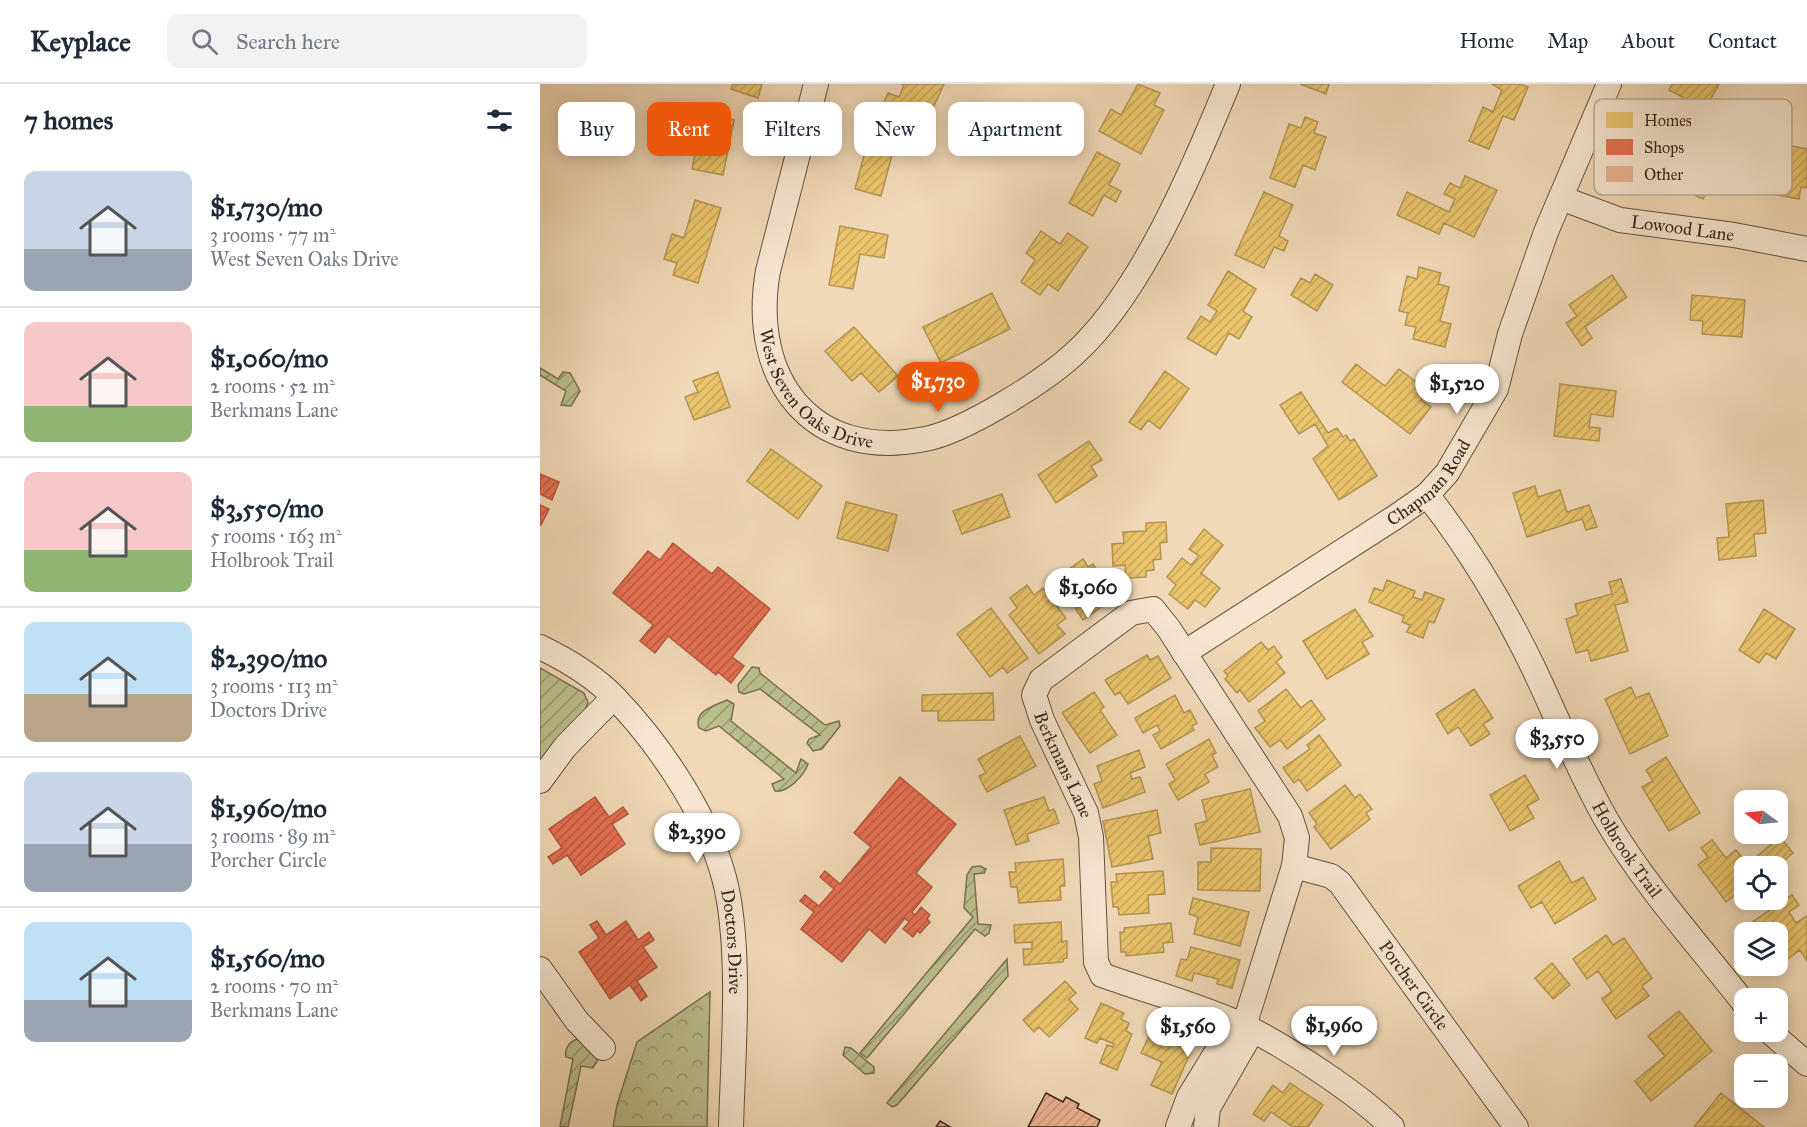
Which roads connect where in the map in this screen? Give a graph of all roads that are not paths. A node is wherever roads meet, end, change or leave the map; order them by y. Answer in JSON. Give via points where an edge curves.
{"nodes":[{"id":1,"x":816,"y":84,"type":"edge"},
{"id":2,"x":1228,"y":84,"type":"edge"},
{"id":3,"x":1609,"y":84,"type":"edge"},
{"id":4,"x":1602,"y":99,"type":"edge"},
{"id":5,"x":1594,"y":117,"type":"edge"},
{"id":6,"x":1561,"y":198,"type":"junction"},
{"id":7,"x":1807,"y":249,"type":"edge"},
{"id":8,"x":1427,"y":495,"type":"junction"},
{"id":9,"x":540,"y":647,"type":"edge"},
{"id":10,"x":1184,"y":653,"type":"junction"},
{"id":11,"x":614,"y":697,"type":"junction"},
{"id":12,"x":540,"y":781,"type":"edge"},
{"id":13,"x":1294,"y":866,"type":"junction"},
{"id":14,"x":540,"y":969,"type":"edge"},
{"id":15,"x":1734,"y":990,"type":"edge"},
{"id":16,"x":1244,"y":1026,"type":"junction"},
{"id":17,"x":1782,"y":1042,"type":"edge"},
{"id":18,"x":603,"y":1048,"type":"dead end"},
{"id":19,"x":1807,"y":1064,"type":"edge"},
{"id":20,"x":1178,"y":1126,"type":"edge"},
{"id":21,"x":731,"y":1127,"type":"edge"},
{"id":22,"x":1206,"y":1127,"type":"edge"},
{"id":23,"x":1392,"y":1127,"type":"edge"},
{"id":24,"x":1516,"y":1127,"type":"edge"}],
"edges":[{"from":1,"to":2,"type":"street","name":"West Seven Oaks Drive","via":[[768,271],[764,297],[766,342],[790,396],[828,430],[844,437],[900,443],[947,432],[1010,399],[1048,376],[1095,334],[1136,274],[1180,195]]},
{"from":3,"to":4,"type":"street","name":"Chapman Road"},
{"from":5,"to":6,"type":"street","name":"Chapman Road"},
{"from":6,"to":7,"type":"street","name":"Lowood Lane","via":[[1620,220]]},
{"from":6,"to":8,"type":"street","name":"Chapman Road","via":[[1528,279],[1496,389],[1451,467]]},
{"from":8,"to":10,"type":"street","name":"Chapman Road"},
{"from":8,"to":15,"type":"street","name":"Holbrook Trail","via":[[1474,558],[1505,611],[1608,822],[1650,885]]},
{"from":9,"to":11,"type":"street","name":"Doctors Drive","via":[[570,662]]},
{"from":10,"to":13,"type":"street","name":"Berkmans Lane","via":[[1290,816],[1297,838]]},
{"from":10,"to":16,"type":"street","name":"Berkmans Lane","via":[[1153,609],[1131,613],[1041,680],[1034,695],[1086,813],[1091,837],[1096,962],[1102,975]]},
{"from":11,"to":12,"type":"street","via":[[565,747]]},
{"from":11,"to":21,"type":"street","name":"Doctors Drive","via":[[649,738],[684,791],[706,830],[722,872],[730,910],[733,961]]},
{"from":13,"to":16,"type":"street","name":"Berkmans Lane"},
{"from":13,"to":24,"type":"street","name":"Porcher Circle","via":[[1331,876],[1340,883]]},
{"from":14,"to":18,"type":"street","via":[[577,1021]]},
{"from":16,"to":20,"type":"street","name":"Berkmans Lane","via":[[1224,1040],[1189,1097]]},
{"from":16,"to":22,"type":"street","name":"Berkmans Lane","via":[[1247,1040],[1208,1108]]},
{"from":16,"to":23,"type":"street","via":[[1380,1114]]},
{"from":17,"to":19,"type":"street"},
{"from":20,"to":22,"type":"street","name":"Berkmans Lane","via":[[1199,1123]]}]}
